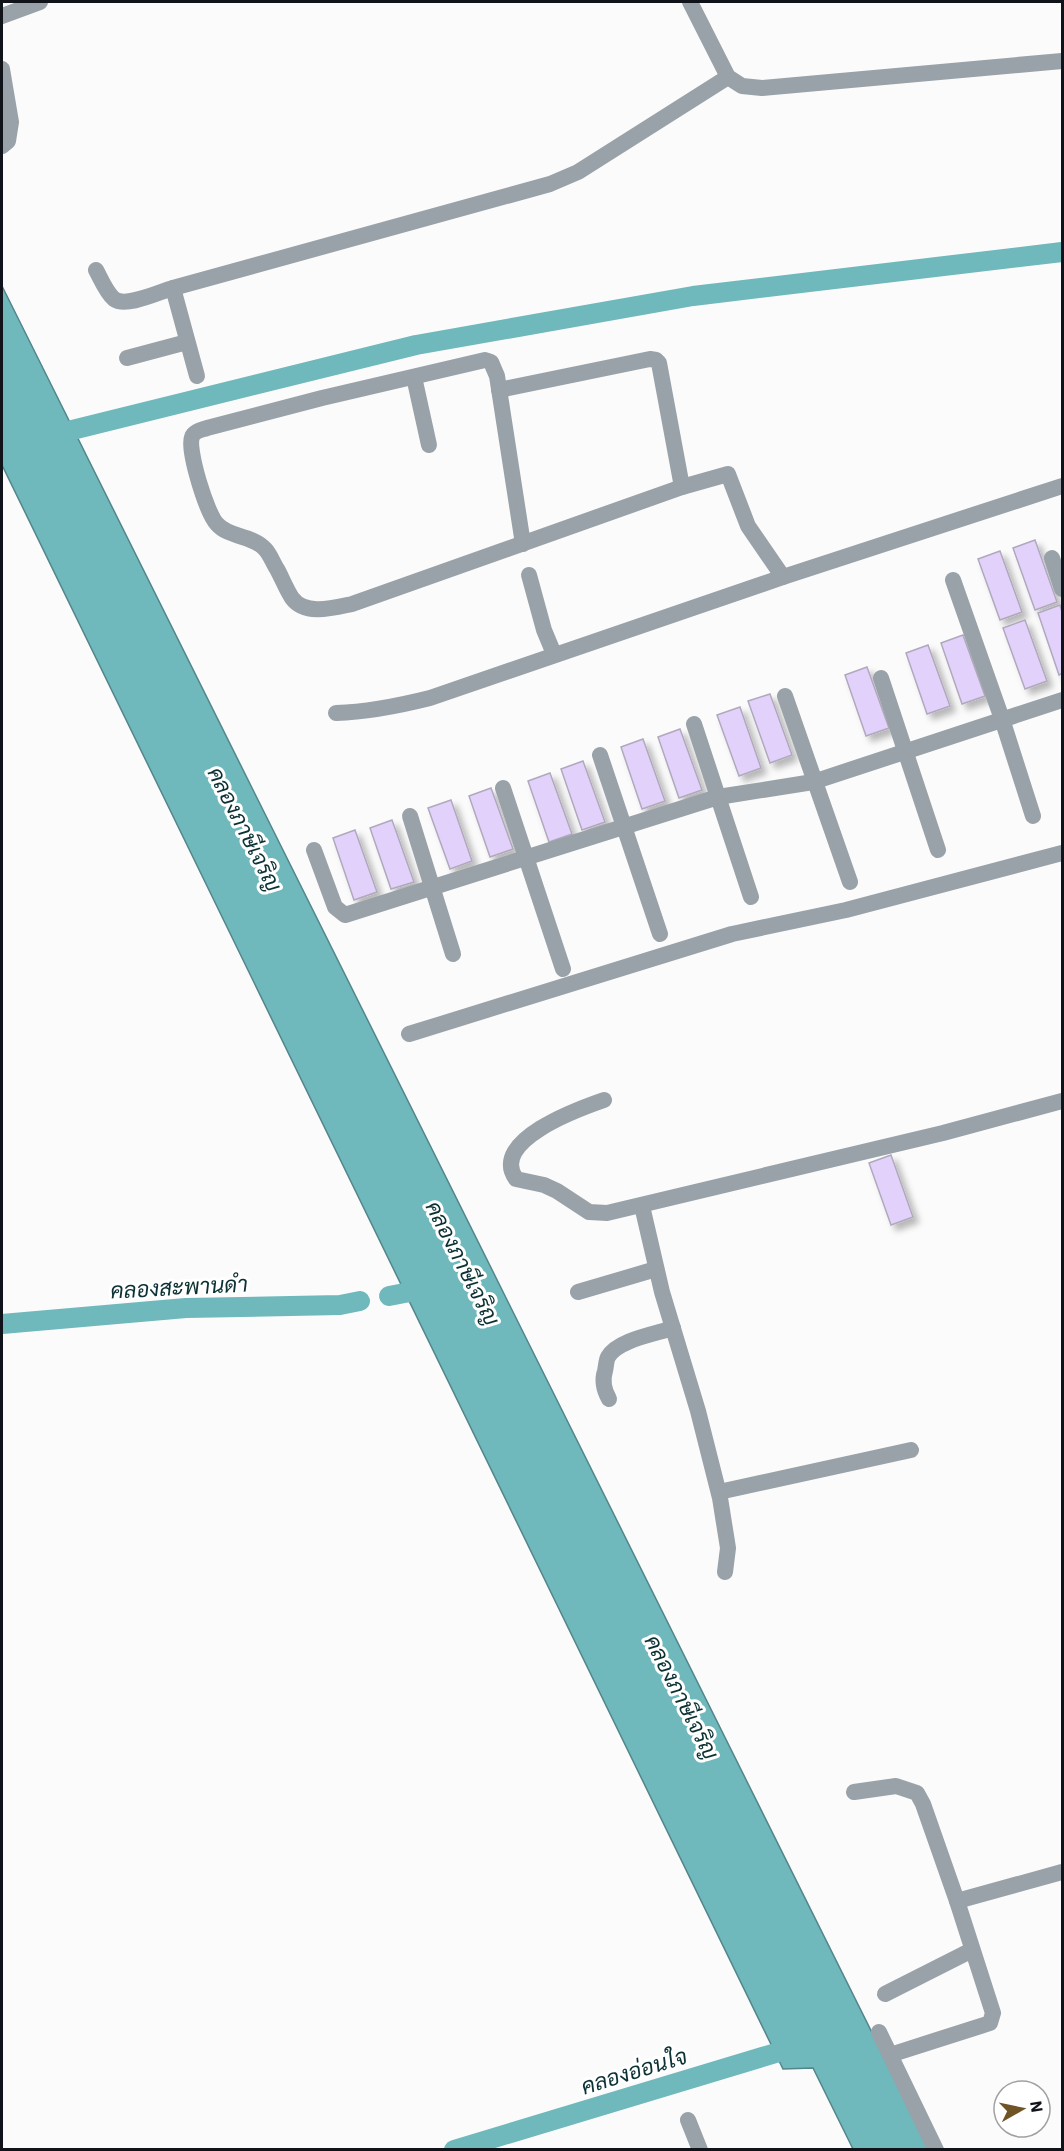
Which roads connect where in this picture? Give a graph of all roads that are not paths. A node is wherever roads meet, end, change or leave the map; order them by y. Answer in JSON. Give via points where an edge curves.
{"nodes":[{"id":1,"x":690,"y":2,"type":"edge"},
{"id":2,"x":30,"y":3,"type":"edge"},
{"id":3,"x":2,"y":16,"type":"edge"},
{"id":4,"x":1062,"y":61,"type":"edge"},
{"id":5,"x":2,"y":69,"type":"edge"},
{"id":6,"x":728,"y":77,"type":"junction"},
{"id":7,"x":2,"y":146,"type":"edge"},
{"id":8,"x":96,"y":270,"type":"dead end"},
{"id":9,"x":173,"y":288,"type":"junction"},
{"id":10,"x":187,"y":342,"type":"junction"},
{"id":11,"x":127,"y":358,"type":"dead end"},
{"id":12,"x":197,"y":376,"type":"dead end"},
{"id":13,"x":414,"y":377,"type":"junction"},
{"id":14,"x":499,"y":390,"type":"junction"},
{"id":15,"x":429,"y":445,"type":"dead end"},
{"id":16,"x":1062,"y":486,"type":"edge"},
{"id":17,"x":682,"y":487,"type":"junction"},
{"id":18,"x":523,"y":544,"type":"junction"},
{"id":19,"x":1052,"y":558,"type":"dead end"},
{"id":20,"x":529,"y":575,"type":"dead end"},
{"id":21,"x":783,"y":577,"type":"junction"},
{"id":22,"x":953,"y":580,"type":"dead end"},
{"id":23,"x":1062,"y":589,"type":"edge"},
{"id":24,"x":554,"y":654,"type":"junction"},
{"id":25,"x":881,"y":678,"type":"dead end"},
{"id":26,"x":785,"y":696,"type":"dead end"},
{"id":27,"x":1062,"y":700,"type":"edge"},
{"id":28,"x":336,"y":714,"type":"dead end"},
{"id":29,"x":1002,"y":719,"type":"junction"},
{"id":30,"x":694,"y":723,"type":"dead end"},
{"id":31,"x":907,"y":751,"type":"junction"},
{"id":32,"x":600,"y":755,"type":"dead end"},
{"id":33,"x":813,"y":782,"type":"junction"},
{"id":34,"x":503,"y":788,"type":"dead end"},
{"id":35,"x":718,"y":797,"type":"junction"},
{"id":36,"x":410,"y":816,"type":"dead end"},
{"id":37,"x":1033,"y":816,"type":"dead end"},
{"id":38,"x":623,"y":828,"type":"junction"},
{"id":39,"x":314,"y":850,"type":"dead end"},
{"id":40,"x":938,"y":850,"type":"dead end"},
{"id":41,"x":1062,"y":854,"type":"edge"},
{"id":42,"x":527,"y":858,"type":"junction"},
{"id":43,"x":850,"y":882,"type":"dead end"},
{"id":44,"x":433,"y":888,"type":"junction"},
{"id":45,"x":750,"y":897,"type":"dead end"},
{"id":46,"x":660,"y":934,"type":"dead end"},
{"id":47,"x":453,"y":954,"type":"dead end"},
{"id":48,"x":563,"y":969,"type":"dead end"},
{"id":49,"x":409,"y":1034,"type":"dead end"},
{"id":50,"x":604,"y":1100,"type":"dead end"},
{"id":51,"x":1062,"y":1101,"type":"edge"},
{"id":52,"x":642,"y":1206,"type":"junction"},
{"id":53,"x":656,"y":1269,"type":"junction"},
{"id":54,"x":578,"y":1292,"type":"dead end"},
{"id":55,"x":673,"y":1328,"type":"junction"},
{"id":56,"x":609,"y":1399,"type":"dead end"},
{"id":57,"x":911,"y":1450,"type":"dead end"},
{"id":58,"x":719,"y":1492,"type":"junction"},
{"id":59,"x":725,"y":1572,"type":"dead end"},
{"id":60,"x":854,"y":1792,"type":"dead end"},
{"id":61,"x":1062,"y":1872,"type":"edge"},
{"id":62,"x":957,"y":1901,"type":"junction"},
{"id":63,"x":972,"y":1950,"type":"junction"},
{"id":64,"x":885,"y":1994,"type":"dead end"},
{"id":65,"x":879,"y":2032,"type":"dead end"},
{"id":66,"x":890,"y":2055,"type":"junction"},
{"id":67,"x":688,"y":2120,"type":"dead end"},
{"id":68,"x":699,"y":2150,"type":"edge"},
{"id":69,"x":936,"y":2150,"type":"edge"}],
"edges":[{"from":1,"to":6,"type":"street"},
{"from":2,"to":3,"type":"street"},
{"from":4,"to":6,"type":"street","via":[[762,88],[742,86]]},
{"from":5,"to":7,"type":"street","via":[[11,122],[8,141]]},
{"from":6,"to":9,"type":"street","via":[[565,178]]},
{"from":8,"to":9,"type":"street","via":[[109,294],[122,302]]},
{"from":9,"to":10,"type":"street"},
{"from":10,"to":11,"type":"street"},
{"from":10,"to":12,"type":"street"},
{"from":13,"to":14,"type":"street","via":[[485,360],[494,367]]},
{"from":13,"to":15,"type":"street"},
{"from":13,"to":18,"type":"street","via":[[195,433],[191,438],[198,481],[215,523],[266,550],[292,598],[300,606],[313,609],[352,604]]},
{"from":14,"to":17,"type":"street","via":[[656,360]]},
{"from":14,"to":18,"type":"street"},
{"from":16,"to":21,"type":"street"},
{"from":17,"to":18,"type":"street"},
{"from":17,"to":21,"type":"street","via":[[728,474],[748,526]]},
{"from":19,"to":23,"type":"street"},
{"from":20,"to":24,"type":"street"},
{"from":21,"to":24,"type":"street"},
{"from":22,"to":29,"type":"street"},
{"from":24,"to":28,"type":"street","via":[[394,708]]},
{"from":25,"to":31,"type":"street"},
{"from":26,"to":33,"type":"street"},
{"from":27,"to":29,"type":"street"},
{"from":29,"to":31,"type":"street"},
{"from":29,"to":37,"type":"street"},
{"from":30,"to":35,"type":"street"},
{"from":31,"to":33,"type":"street"},
{"from":31,"to":40,"type":"street"},
{"from":32,"to":38,"type":"street"},
{"from":33,"to":35,"type":"street"},
{"from":33,"to":43,"type":"street"},
{"from":34,"to":42,"type":"street"},
{"from":35,"to":38,"type":"street"},
{"from":35,"to":45,"type":"street"},
{"from":36,"to":44,"type":"street"},
{"from":38,"to":42,"type":"street"},
{"from":38,"to":46,"type":"street"},
{"from":39,"to":44,"type":"street","via":[[335,907],[345,915]]},
{"from":41,"to":49,"type":"street","via":[[846,910],[732,934]]},
{"from":42,"to":44,"type":"street"},
{"from":42,"to":48,"type":"street"},
{"from":44,"to":47,"type":"street"},
{"from":50,"to":52,"type":"street","via":[[573,1111],[533,1134],[512,1155],[512,1173],[516,1179],[557,1191],[589,1212],[607,1214]]},
{"from":51,"to":52,"type":"street"},
{"from":52,"to":53,"type":"street"},
{"from":53,"to":54,"type":"street"},
{"from":53,"to":55,"type":"street"},
{"from":55,"to":56,"type":"street","via":[[615,1348],[603,1377]]},
{"from":55,"to":58,"type":"street"},
{"from":57,"to":58,"type":"street"},
{"from":58,"to":59,"type":"street","via":[[728,1548]]},
{"from":60,"to":62,"type":"street","via":[[896,1786],[917,1792]]},
{"from":61,"to":62,"type":"street"},
{"from":62,"to":63,"type":"street"},
{"from":63,"to":64,"type":"street"},
{"from":63,"to":66,"type":"street","via":[[993,2013],[990,2023]]},
{"from":65,"to":66,"type":"street"},
{"from":66,"to":69,"type":"street"},
{"from":67,"to":68,"type":"street"}]}
